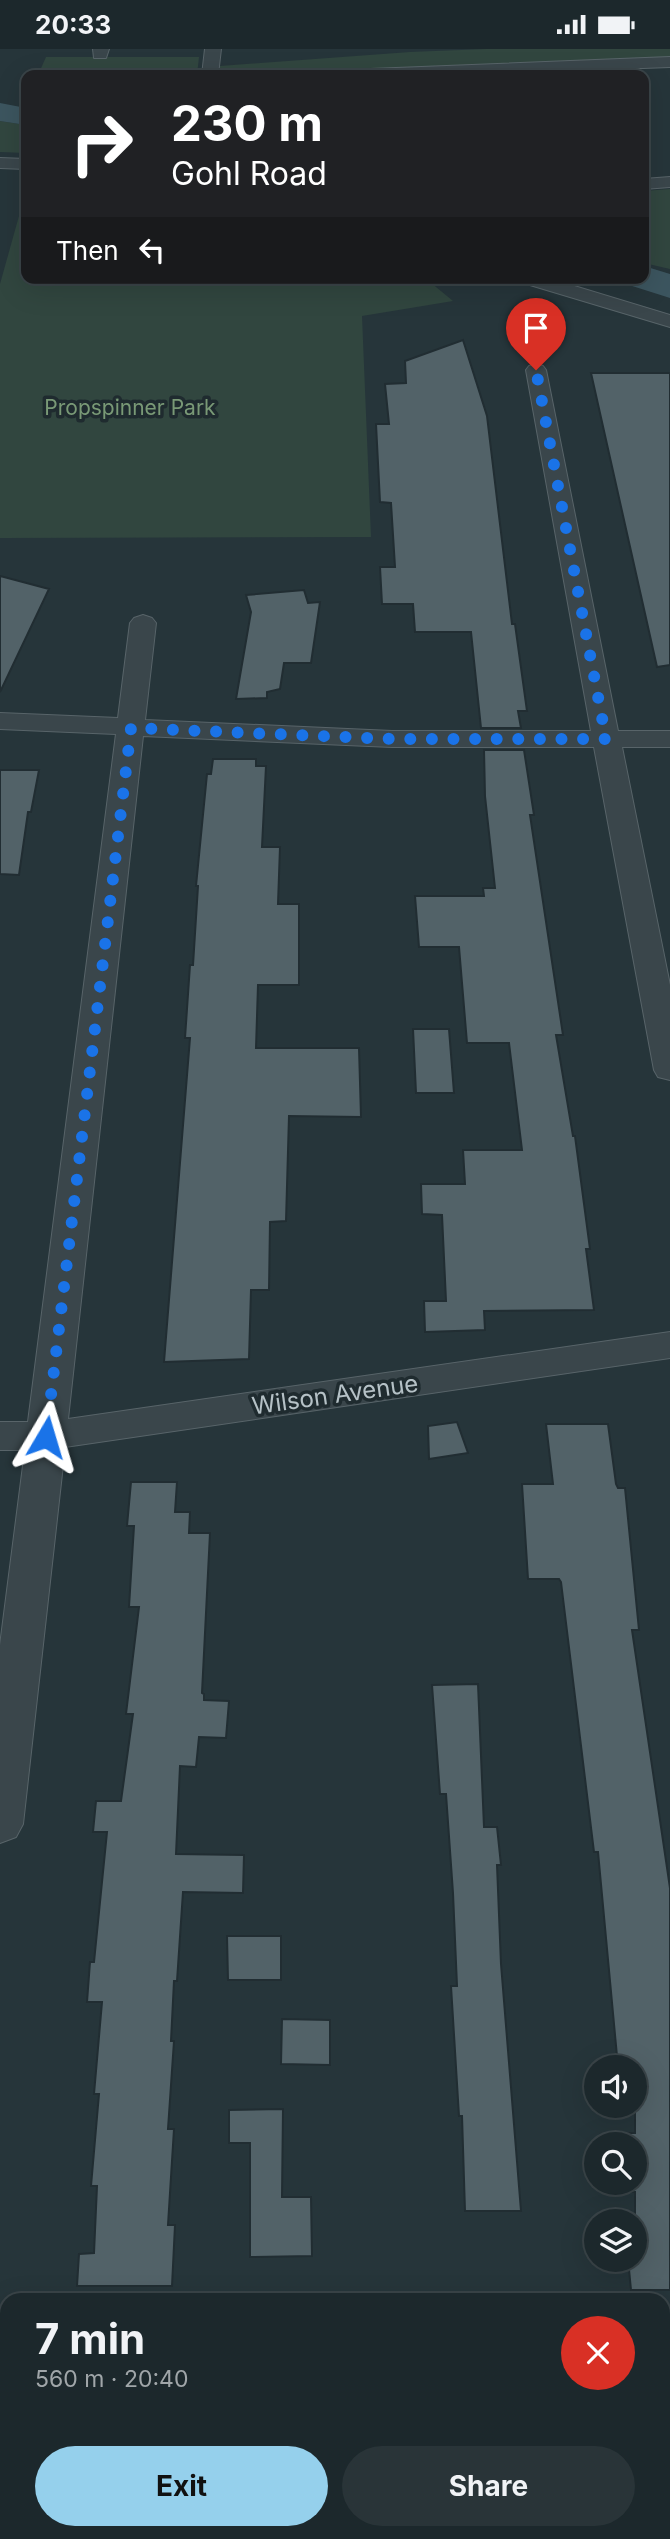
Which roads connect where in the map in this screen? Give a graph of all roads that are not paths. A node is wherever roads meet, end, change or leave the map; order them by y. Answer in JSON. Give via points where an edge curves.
{"nodes":[{"id":1,"x":212,"y":49,"type":"edge"},
{"id":2,"x":670,"y":62,"type":"edge"},
{"id":3,"x":210,"y":70,"type":"edge"},
{"id":4,"x":510,"y":70,"type":"edge"},
{"id":5,"x":0,"y":163,"type":"edge"},
{"id":6,"x":21,"y":164,"type":"edge"},
{"id":7,"x":670,"y":182,"type":"edge"},
{"id":8,"x":649,"y":184,"type":"edge"},
{"id":9,"x":547,"y":284,"type":"edge"},
{"id":10,"x":670,"y":321,"type":"edge"},
{"id":11,"x":536,"y":370,"type":"dead end"},
{"id":12,"x":143,"y":623,"type":"dead end"},
{"id":13,"x":0,"y":721,"type":"edge"},
{"id":14,"x":131,"y":728,"type":"junction"},
{"id":15,"x":606,"y":739,"type":"junction"},
{"id":16,"x":670,"y":739,"type":"edge"},
{"id":17,"x":670,"y":1070,"type":"edge"},
{"id":18,"x":670,"y":1345,"type":"edge"},
{"id":19,"x":0,"y":1436,"type":"edge"},
{"id":20,"x":46,"y":1437,"type":"junction"},
{"id":21,"x":0,"y":1824,"type":"edge"}],
"edges":[{"from":1,"to":3,"type":"street"},
{"from":2,"to":4,"type":"street"},
{"from":5,"to":6,"type":"street"},
{"from":7,"to":8,"type":"street"},
{"from":9,"to":10,"type":"street"},
{"from":11,"to":15,"type":"street"},
{"from":12,"to":14,"type":"street"},
{"from":13,"to":14,"type":"street"},
{"from":14,"to":15,"type":"street","via":[[392,739]]},
{"from":14,"to":20,"type":"street"},
{"from":15,"to":16,"type":"street"},
{"from":15,"to":17,"type":"street"},
{"from":18,"to":20,"type":"street","name":"Wilson Avenue"},
{"from":19,"to":20,"type":"street","name":"Wilson Avenue"},
{"from":20,"to":21,"type":"street"}]}
